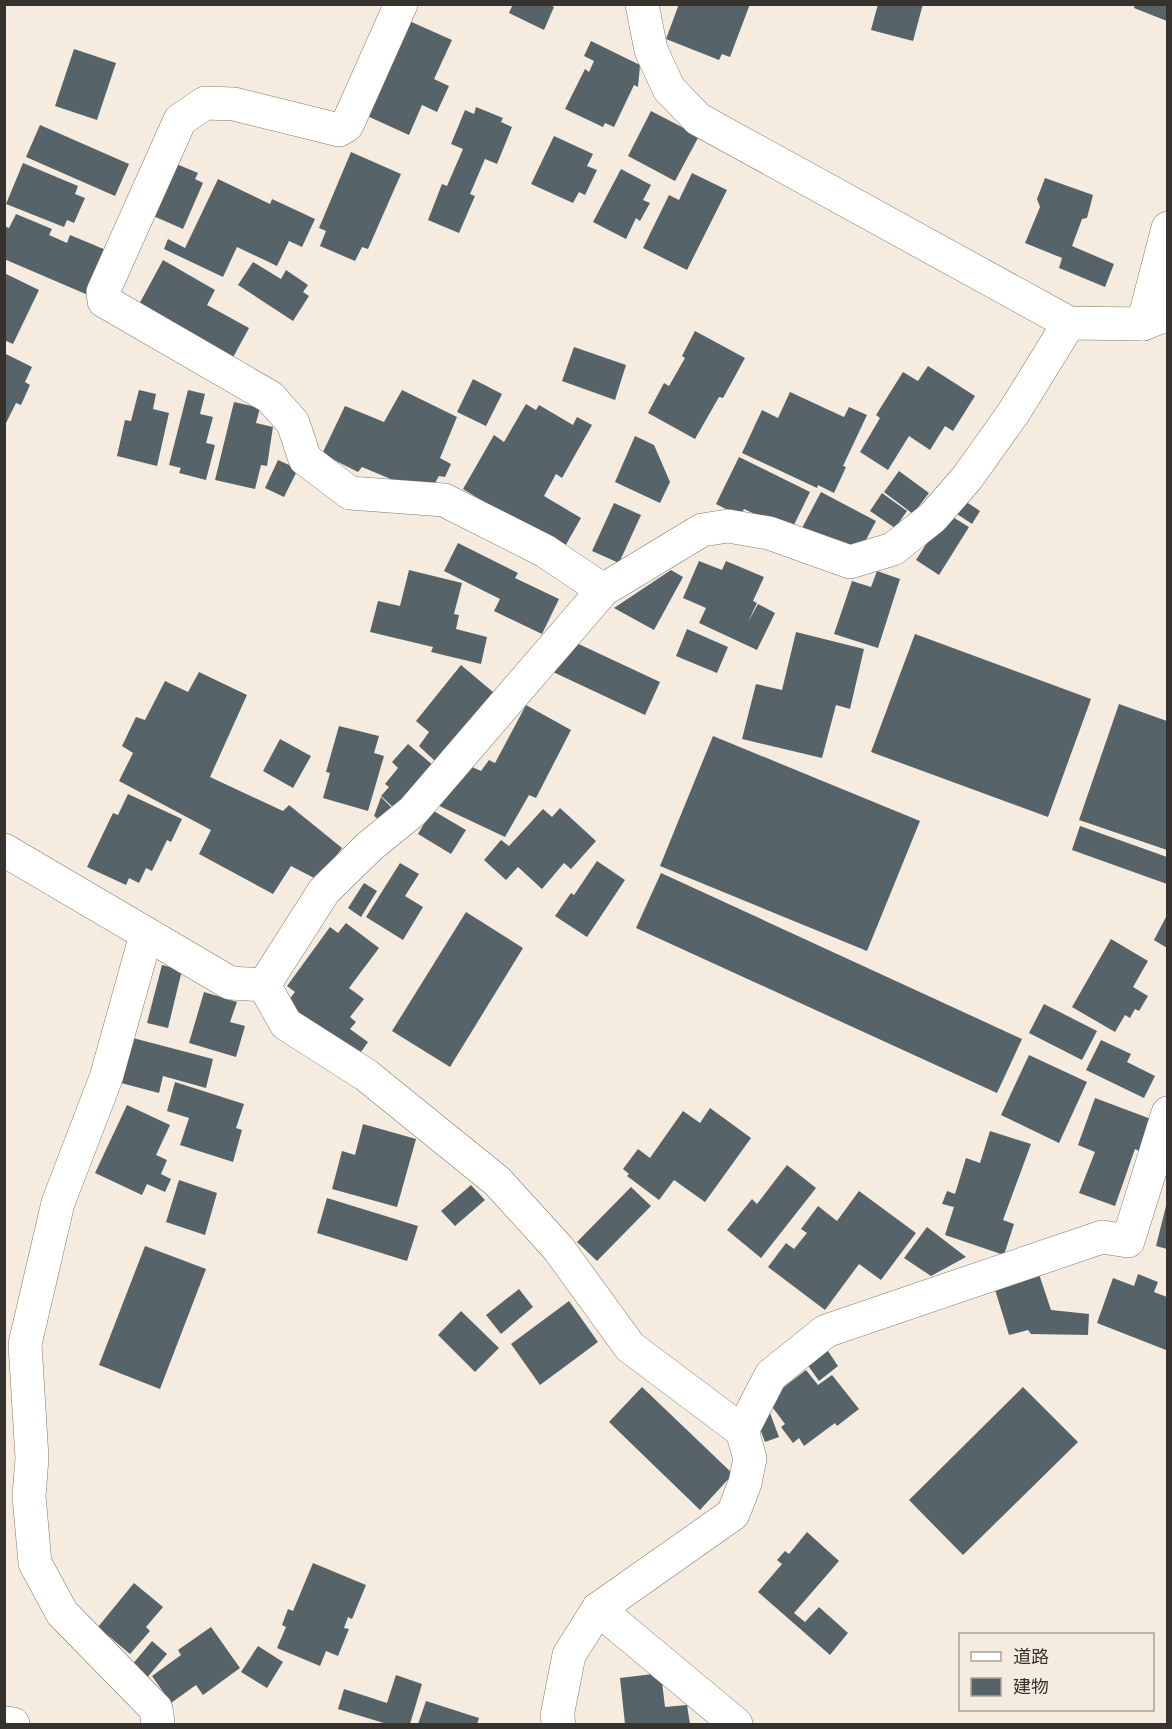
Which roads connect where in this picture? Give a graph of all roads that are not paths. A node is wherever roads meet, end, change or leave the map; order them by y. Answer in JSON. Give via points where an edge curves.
{"nodes":[{"id":1,"x":401,"y":4,"type":"edge"},
{"id":2,"x":642,"y":4,"type":"edge"},
{"id":3,"x":1167,"y":228,"type":"edge"},
{"id":4,"x":1155,"y":319,"type":"edge"},
{"id":5,"x":1069,"y":323,"type":"junction"},
{"id":6,"x":603,"y":590,"type":"junction"},
{"id":7,"x":4,"y":850,"type":"edge"},
{"id":8,"x":146,"y":935,"type":"junction"},
{"id":9,"x":264,"y":985,"type":"junction"},
{"id":10,"x":1167,"y":1113,"type":"edge"},
{"id":11,"x":742,"y":1431,"type":"junction"},
{"id":12,"x":598,"y":1609,"type":"junction"},
{"id":13,"x":4,"y":1723,"type":"edge"},
{"id":14,"x":13,"y":1725,"type":"edge"},
{"id":15,"x":158,"y":1725,"type":"edge"},
{"id":16,"x":560,"y":1725,"type":"edge"},
{"id":17,"x":736,"y":1725,"type":"edge"}],
"edges":[{"from":1,"to":6,"type":"street","via":[[347,125],[339,130],[234,104],[205,103],[180,120],[103,292],[104,301],[270,397],[293,423],[305,459],[350,493],[444,500],[545,551]]},
{"from":2,"to":5,"type":"street","via":[[651,50],[669,89],[698,119]]},
{"from":3,"to":4,"type":"street"},
{"from":4,"to":5,"type":"street"},
{"from":5,"to":6,"type":"street","via":[[1014,412],[966,478],[933,517],[893,549],[850,562],[769,533],[720,527],[702,530]]},
{"from":6,"to":9,"type":"street","via":[[413,811],[324,891]]},
{"from":7,"to":8,"type":"street"},
{"from":8,"to":9,"type":"street","via":[[230,983]]},
{"from":8,"to":15,"type":"street","via":[[106,1078],[58,1203],[25,1344],[32,1458],[28,1496],[34,1563],[62,1612],[156,1709]]},
{"from":9,"to":11,"type":"street","via":[[286,1024],[366,1075],[497,1181],[558,1248],[630,1347]]},
{"from":10,"to":11,"type":"street","via":[[1128,1241],[1102,1237],[826,1331],[771,1375]]},
{"from":11,"to":12,"type":"street","via":[[750,1458],[733,1514]]},
{"from":12,"to":16,"type":"street","via":[[569,1655],[557,1716]]},
{"from":12,"to":17,"type":"street"},
{"from":13,"to":14,"type":"street"}]}
